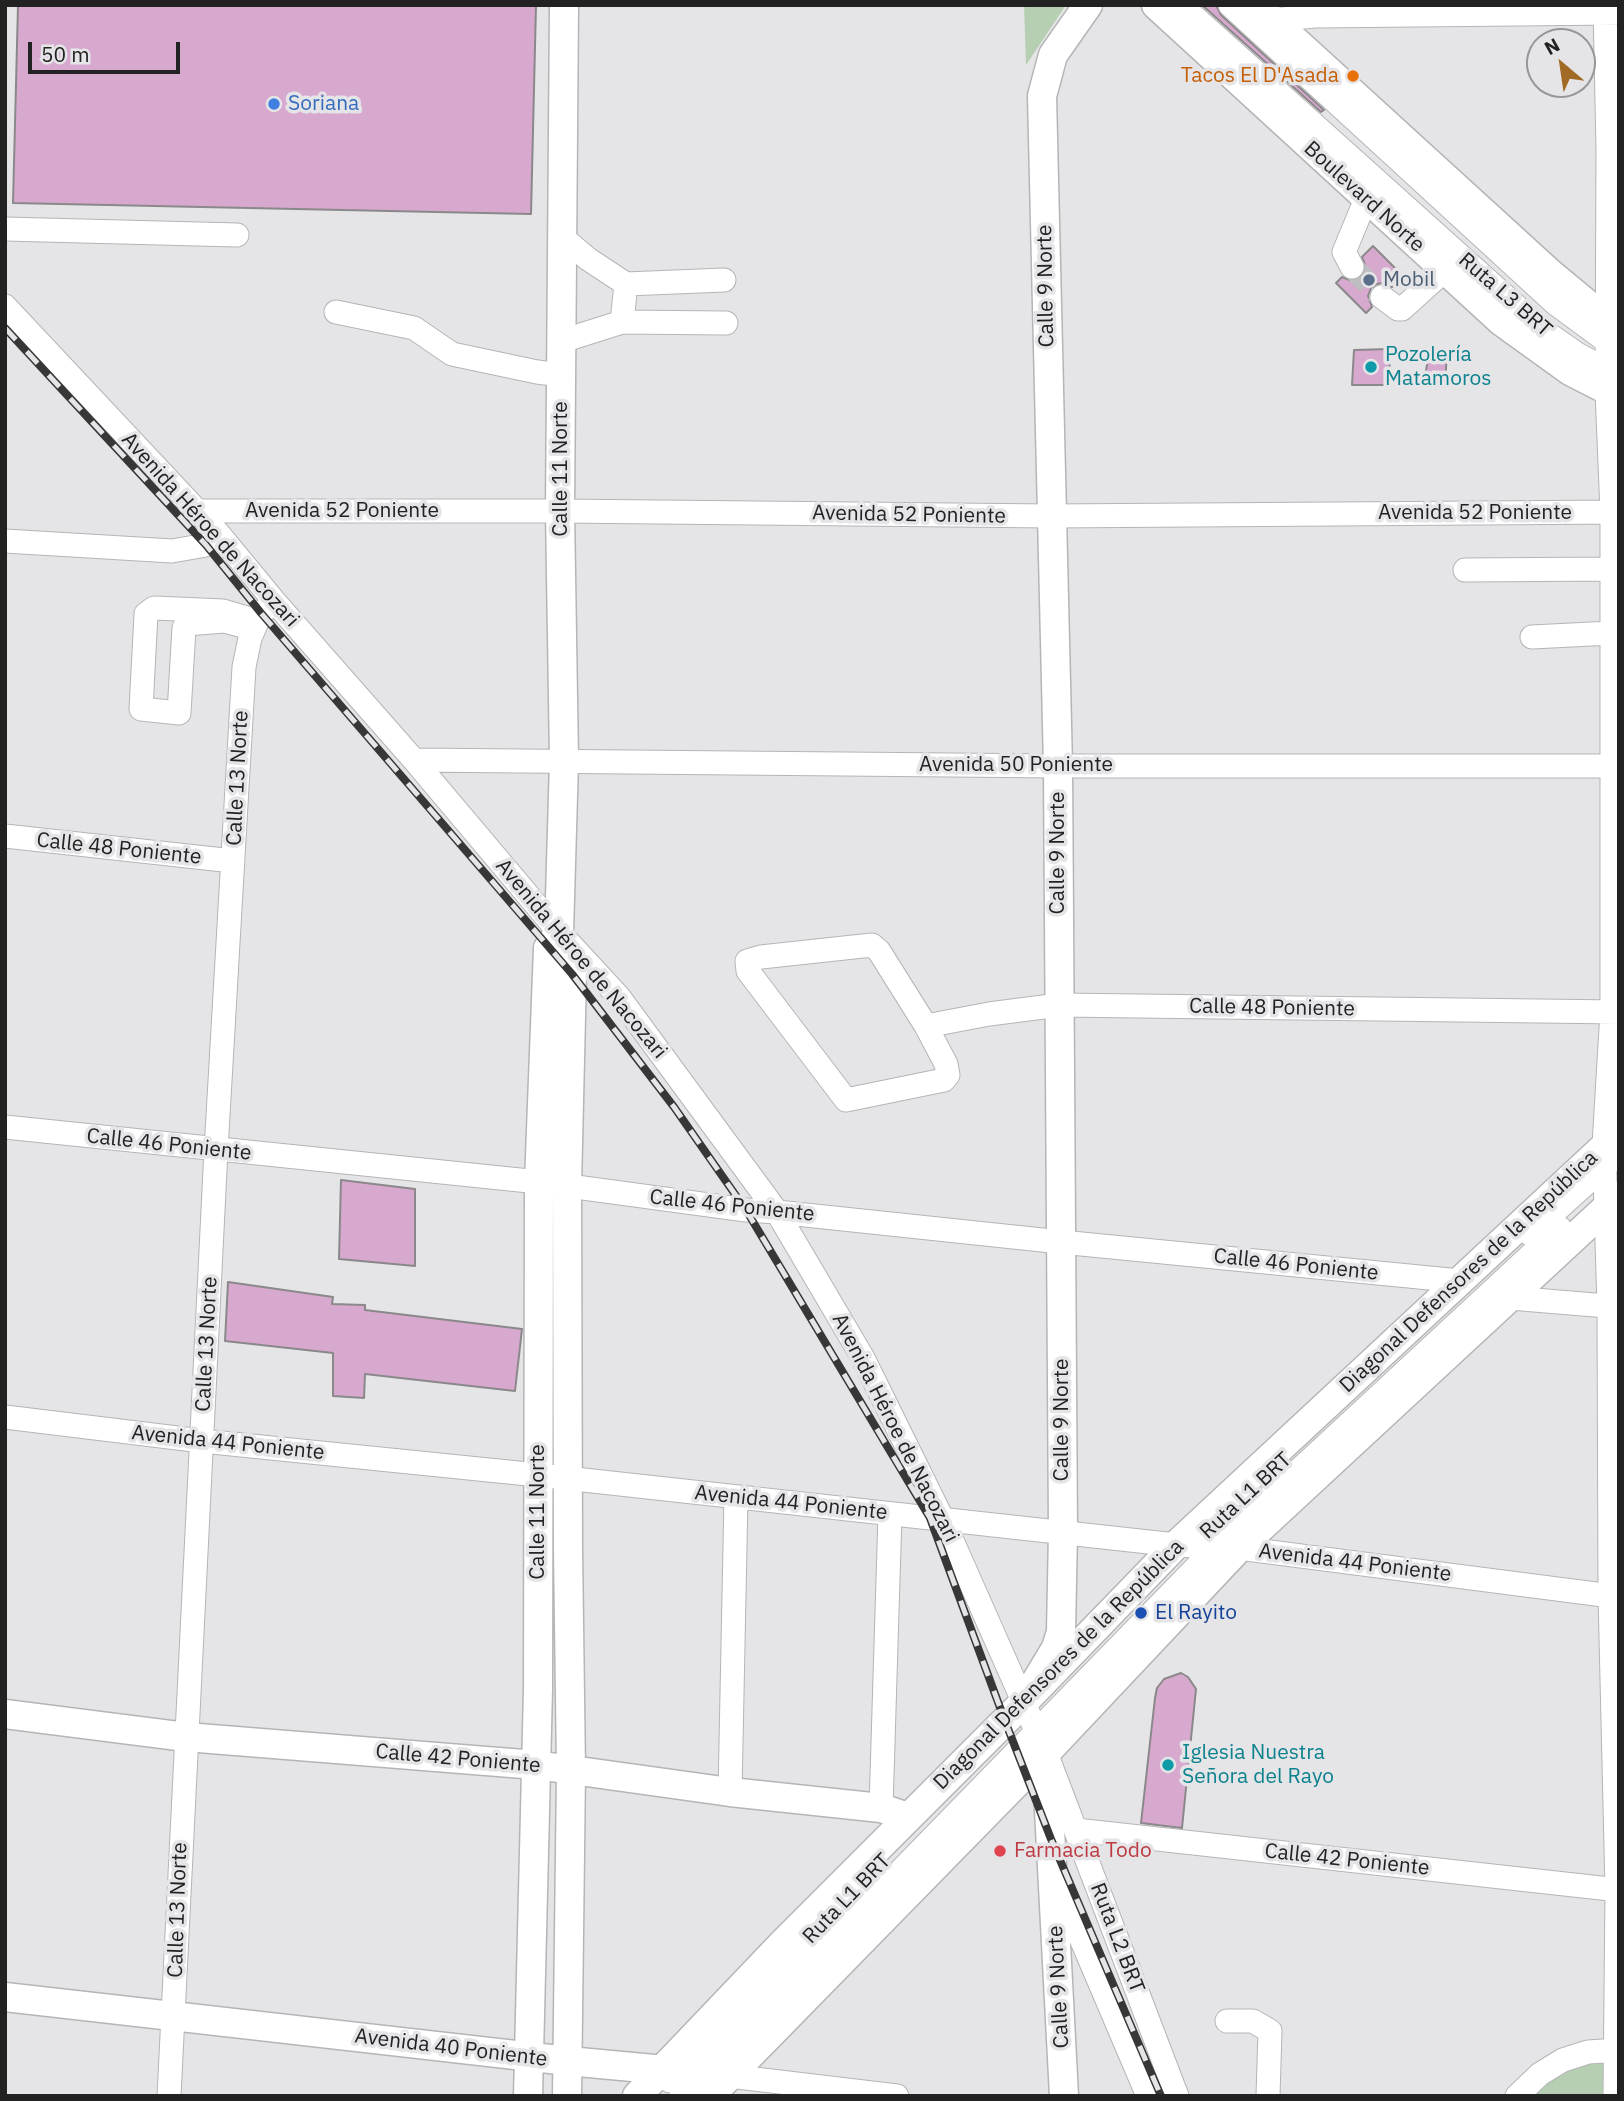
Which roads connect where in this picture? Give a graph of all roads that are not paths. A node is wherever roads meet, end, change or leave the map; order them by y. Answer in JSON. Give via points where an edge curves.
{"nodes":[{"id":1,"x":564,"y":5,"type":"edge"},
{"id":2,"x":1088,"y":5,"type":"edge"},
{"id":3,"x":1156,"y":5,"type":"edge"},
{"id":4,"x":1181,"y":5,"type":"edge"},
{"id":5,"x":1230,"y":5,"type":"edge"},
{"id":6,"x":1610,"y":11,"type":"edge"},
{"id":7,"x":1263,"y":12,"type":"edge"},
{"id":8,"x":1614,"y":150,"type":"edge"},
{"id":9,"x":1366,"y":199,"type":"junction"},
{"id":10,"x":5,"y":229,"type":"edge"},
{"id":11,"x":237,"y":235,"type":"dead end"},
{"id":12,"x":562,"y":237,"type":"junction"},
{"id":13,"x":1352,"y":267,"type":"tunnel mouth"},
{"id":14,"x":1445,"y":270,"type":"junction"},
{"id":15,"x":724,"y":280,"type":"dead end"},
{"id":16,"x":626,"y":284,"type":"junction"},
{"id":17,"x":1382,"y":297,"type":"tunnel mouth"},
{"id":18,"x":5,"y":306,"type":"edge"},
{"id":19,"x":335,"y":312,"type":"dead end"},
{"id":20,"x":622,"y":322,"type":"junction"},
{"id":21,"x":5,"y":323,"type":"edge"},
{"id":22,"x":726,"y":323,"type":"dead end"},
{"id":23,"x":29,"y":332,"type":"junction"},
{"id":24,"x":1614,"y":335,"type":"edge"},
{"id":25,"x":562,"y":341,"type":"junction"},
{"id":26,"x":562,"y":375,"type":"junction"},
{"id":27,"x":1613,"y":384,"type":"edge"},
{"id":28,"x":198,"y":511,"type":"junction"},
{"id":29,"x":560,"y":511,"type":"junction"},
{"id":30,"x":1615,"y":512,"type":"edge"},
{"id":31,"x":1051,"y":516,"type":"junction"},
{"id":32,"x":218,"y":533,"type":"junction"},
{"id":33,"x":5,"y":541,"type":"edge"},
{"id":34,"x":1611,"y":569,"type":"junction"},
{"id":35,"x":1465,"y":570,"type":"dead end"},
{"id":36,"x":275,"y":601,"type":"junction"},
{"id":37,"x":256,"y":625,"type":"junction"},
{"id":38,"x":1611,"y":632,"type":"junction"},
{"id":39,"x":1532,"y":637,"type":"dead end"},
{"id":40,"x":414,"y":760,"type":"junction"},
{"id":41,"x":564,"y":761,"type":"junction"},
{"id":42,"x":1058,"y":765,"type":"junction"},
{"id":43,"x":1615,"y":766,"type":"edge"},
{"id":44,"x":5,"y":836,"type":"edge"},
{"id":45,"x":233,"y":861,"type":"junction"},
{"id":46,"x":559,"y":932,"type":"junction"},
{"id":47,"x":1059,"y":1005,"type":"junction"},
{"id":48,"x":1615,"y":1012,"type":"edge"},
{"id":49,"x":926,"y":1026,"type":"junction"},
{"id":50,"x":5,"y":1127,"type":"edge"},
{"id":51,"x":216,"y":1150,"type":"junction"},
{"id":52,"x":1612,"y":1170,"type":"edge"},
{"id":53,"x":553,"y":1184,"type":"junction"},
{"id":54,"x":777,"y":1212,"type":"junction"},
{"id":55,"x":1061,"y":1242,"type":"junction"},
{"id":56,"x":1460,"y":1281,"type":"junction"},
{"id":57,"x":1510,"y":1298,"type":"junction"},
{"id":58,"x":1614,"y":1306,"type":"edge"},
{"id":59,"x":5,"y":1418,"type":"edge"},
{"id":60,"x":202,"y":1441,"type":"junction"},
{"id":61,"x":538,"y":1475,"type":"junction"},
{"id":62,"x":568,"y":1478,"type":"junction"},
{"id":63,"x":736,"y":1497,"type":"junction"},
{"id":64,"x":890,"y":1514,"type":"junction"},
{"id":65,"x":943,"y":1520,"type":"junction"},
{"id":66,"x":1063,"y":1532,"type":"junction"},
{"id":67,"x":1184,"y":1546,"type":"junction"},
{"id":68,"x":1228,"y":1548,"type":"junction"},
{"id":69,"x":1615,"y":1596,"type":"edge"},
{"id":70,"x":5,"y":1714,"type":"edge"},
{"id":71,"x":1033,"y":1725,"type":"junction"},
{"id":72,"x":186,"y":1737,"type":"junction"},
{"id":73,"x":536,"y":1765,"type":"junction"},
{"id":74,"x":571,"y":1771,"type":"junction"},
{"id":75,"x":730,"y":1792,"type":"junction"},
{"id":76,"x":881,"y":1808,"type":"junction"},
{"id":77,"x":908,"y":1816,"type":"junction"},
{"id":78,"x":1076,"y":1830,"type":"junction"},
{"id":79,"x":1053,"y":1874,"type":"junction"},
{"id":80,"x":1618,"y":1889,"type":"edge"},
{"id":81,"x":5,"y":1997,"type":"edge"},
{"id":82,"x":174,"y":2016,"type":"junction"},
{"id":83,"x":1227,"y":2021,"type":"dead end"},
{"id":84,"x":1617,"y":2049,"type":"edge"},
{"id":85,"x":529,"y":2056,"type":"junction"},
{"id":86,"x":568,"y":2061,"type":"junction"},
{"id":87,"x":688,"y":2083,"type":"edge"},
{"id":88,"x":169,"y":2096,"type":"edge"},
{"id":89,"x":528,"y":2096,"type":"edge"},
{"id":90,"x":567,"y":2096,"type":"edge"},
{"id":91,"x":637,"y":2096,"type":"edge"},
{"id":92,"x":897,"y":2096,"type":"edge"},
{"id":93,"x":1064,"y":2096,"type":"edge"},
{"id":94,"x":1149,"y":2096,"type":"edge"},
{"id":95,"x":1177,"y":2096,"type":"edge"},
{"id":96,"x":1268,"y":2096,"type":"edge"},
{"id":97,"x":1517,"y":2096,"type":"edge"},
{"id":98,"x":1615,"y":2096,"type":"edge"}],
"edges":[{"from":1,"to":12,"type":"main road","name":"Calle 11 Norte"},
{"from":2,"to":31,"type":"main road","name":"Calle 9 Norte","via":[[1053,55],[1041,96]]},
{"from":3,"to":9,"type":"main road","name":"Boulevard Norte"},
{"from":4,"to":27,"type":"street","name":"Ruta L3 BRT","via":[[1544,331]]},
{"from":5,"to":24,"type":"street","name":"Ruta L3 BRT","via":[[1556,304]]},
{"from":6,"to":7,"type":"street","via":[[1315,16]]},
{"from":6,"to":8,"type":"street"},
{"from":7,"to":24,"type":"main road"},
{"from":8,"to":24,"type":"street"},
{"from":9,"to":13,"type":"street","via":[[1344,251]]},
{"from":9,"to":14,"type":"main road","name":"Boulevard Norte"},
{"from":10,"to":11,"type":"street"},
{"from":12,"to":16,"type":"street"},
{"from":12,"to":25,"type":"main road","name":"Calle 11 Norte"},
{"from":14,"to":17,"type":"street","via":[[1402,309]]},
{"from":14,"to":27,"type":"main road","name":"Boulevard Norte","via":[[1502,322],[1570,371]]},
{"from":15,"to":16,"type":"street"},
{"from":16,"to":20,"type":"street"},
{"from":18,"to":23,"type":"street","name":"Avenida Héroe de Nacozari"},
{"from":19,"to":26,"type":"street","via":[[414,328],[452,354]]},
{"from":20,"to":22,"type":"street"},
{"from":20,"to":25,"type":"street"},
{"from":21,"to":23,"type":"street"},
{"from":23,"to":28,"type":"street","name":"Avenida Héroe de Nacozari"},
{"from":24,"to":27,"type":"street"},
{"from":25,"to":26,"type":"main road","name":"Calle 11 Norte"},
{"from":26,"to":29,"type":"main road","name":"Calle 11 Norte"},
{"from":27,"to":30,"type":"street"},
{"from":28,"to":29,"type":"street","name":"Avenida 52 Poniente"},
{"from":28,"to":32,"type":"street","name":"Avenida Héroe de Nacozari"},
{"from":29,"to":31,"type":"street","name":"Avenida 52 Poniente"},
{"from":29,"to":41,"type":"main road","name":"Calle 11 Norte"},
{"from":30,"to":31,"type":"street","name":"Avenida 52 Poniente"},
{"from":30,"to":34,"type":"street"},
{"from":31,"to":42,"type":"main road","name":"Calle 9 Norte"},
{"from":32,"to":33,"type":"street","via":[[206,545],[172,551]]},
{"from":32,"to":36,"type":"street","name":"Avenida Héroe de Nacozari"},
{"from":34,"to":35,"type":"street"},
{"from":34,"to":38,"type":"street"},
{"from":36,"to":37,"type":"street","name":"Calle 13 Norte","via":[[261,613]]},
{"from":36,"to":40,"type":"street","name":"Avenida Héroe de Nacozari"},
{"from":37,"to":37,"type":"street","via":[[223,611],[154,608],[146,614],[141,709],[179,713],[186,624],[224,621]]},
{"from":37,"to":45,"type":"street","name":"Calle 13 Norte","via":[[244,667]]},
{"from":38,"to":39,"type":"street"},
{"from":38,"to":43,"type":"street"},
{"from":40,"to":41,"type":"street","name":"Avenida 50 Poniente"},
{"from":40,"to":46,"type":"street","name":"Avenida Héroe de Nacozari"},
{"from":41,"to":42,"type":"street","name":"Avenida 50 Poniente"},
{"from":41,"to":46,"type":"main road","name":"Calle 11 Norte"},
{"from":42,"to":43,"type":"street","name":"Avenida 50 Poniente"},
{"from":42,"to":47,"type":"main road","name":"Calle 9 Norte"},
{"from":43,"to":48,"type":"street"},
{"from":44,"to":45,"type":"street","name":"Calle 48 Poniente"},
{"from":45,"to":51,"type":"street","name":"Calle 13 Norte"},
{"from":46,"to":53,"type":"main road","name":"Calle 11 Norte","via":[[548,948]]},
{"from":46,"to":54,"type":"street","name":"Avenida Héroe de Nacozari","via":[[619,997]]},
{"from":47,"to":48,"type":"street","name":"Calle 48 Poniente"},
{"from":47,"to":49,"type":"street","name":"Calle 48 Poniente"},
{"from":47,"to":55,"type":"main road","name":"Calle 9 Norte"},
{"from":48,"to":52,"type":"street"},
{"from":49,"to":49,"type":"street","via":[[872,945],[747,961],[748,971],[846,1100],[944,1080],[946,1064]]},
{"from":50,"to":51,"type":"street","name":"Calle 46 Poniente"},
{"from":51,"to":53,"type":"street","name":"Calle 46 Poniente"},
{"from":51,"to":60,"type":"street","name":"Calle 13 Norte"},
{"from":52,"to":56,"type":"main road","name":"Diagonal Defensores de la República"},
{"from":52,"to":57,"type":"main road","name":"Diagonal Defensores de la República","via":[[1573,1240]]},
{"from":52,"to":58,"type":"street"},
{"from":52,"to":67,"type":"street","name":"Ruta L1 BRT"},
{"from":52,"to":68,"type":"street","name":"Ruta L1 BRT"},
{"from":53,"to":54,"type":"street","name":"Calle 46 Poniente"},
{"from":53,"to":61,"type":"main road","name":"Calle 11 Norte"},
{"from":53,"to":62,"type":"main road","name":"Calle 11 Norte"},
{"from":54,"to":55,"type":"street","name":"Calle 46 Poniente"},
{"from":54,"to":65,"type":"street","name":"Avenida Héroe de Nacozari","via":[[863,1358]]},
{"from":55,"to":56,"type":"street","name":"Calle 46 Poniente"},
{"from":55,"to":66,"type":"main road","name":"Calle 9 Norte"},
{"from":56,"to":67,"type":"main road","name":"Diagonal Defensores de la República"},
{"from":57,"to":58,"type":"street"},
{"from":57,"to":68,"type":"main road","name":"Diagonal Defensores de la República"},
{"from":58,"to":69,"type":"street"},
{"from":59,"to":60,"type":"street","name":"Avenida 44 Poniente"},
{"from":60,"to":61,"type":"street","name":"Avenida 44 Poniente"},
{"from":60,"to":72,"type":"street","name":"Calle 13 Norte"},
{"from":61,"to":62,"type":"street","name":"Avenida 44 Poniente"},
{"from":61,"to":73,"type":"main road","name":"Calle 11 Norte"},
{"from":62,"to":63,"type":"street","name":"Avenida 44 Poniente"},
{"from":62,"to":74,"type":"main road","name":"Calle 11 Norte"},
{"from":63,"to":64,"type":"street","name":"Avenida 44 Poniente"},
{"from":63,"to":75,"type":"street"},
{"from":64,"to":65,"type":"street","name":"Avenida 44 Poniente"},
{"from":64,"to":76,"type":"street"},
{"from":65,"to":66,"type":"street","name":"Avenida 44 Poniente"},
{"from":65,"to":71,"type":"street","name":"Avenida Héroe de Nacozari"},
{"from":66,"to":67,"type":"street","name":"Avenida 44 Poniente"},
{"from":66,"to":71,"type":"main road","name":"Calle 9 Norte","via":[[1061,1632]]},
{"from":67,"to":68,"type":"street","name":"Avenida 44 Poniente"},
{"from":67,"to":71,"type":"main road","name":"Diagonal Defensores de la República"},
{"from":68,"to":69,"type":"street","name":"Avenida 44 Poniente"},
{"from":68,"to":71,"type":"main road","name":"Diagonal Defensores de la República"},
{"from":69,"to":80,"type":"street"},
{"from":70,"to":72,"type":"main road","name":"Calle 42 Poniente"},
{"from":71,"to":77,"type":"main road","name":"Diagonal Defensores de la República"},
{"from":71,"to":78,"type":"street","name":"Ruta L2 BRT"},
{"from":71,"to":79,"type":"main road","name":"Calle 9 Norte"},
{"from":71,"to":87,"type":"main road","name":"Diagonal Defensores de la República"},
{"from":71,"to":87,"type":"street","name":"Ruta L1 BRT"},
{"from":72,"to":73,"type":"main road","name":"Calle 42 Poniente"},
{"from":72,"to":82,"type":"street","name":"Calle 13 Norte"},
{"from":73,"to":74,"type":"main road","name":"Calle 42 Poniente"},
{"from":73,"to":85,"type":"main road","name":"Calle 11 Norte"},
{"from":74,"to":75,"type":"main road","name":"Calle 42 Poniente"},
{"from":74,"to":86,"type":"main road","name":"Calle 11 Norte"},
{"from":75,"to":76,"type":"main road","name":"Calle 42 Poniente"},
{"from":76,"to":77,"type":"main road","name":"Calle 42 Poniente"},
{"from":77,"to":87,"type":"main road","name":"Diagonal Defensores de la República","via":[[783,1942]]},
{"from":78,"to":80,"type":"street","name":"Calle 42 Poniente"},
{"from":78,"to":95,"type":"street","name":"Ruta L2 BRT"},
{"from":79,"to":93,"type":"main road","name":"Calle 9 Norte"},
{"from":79,"to":94,"type":"street"},
{"from":80,"to":84,"type":"street"},
{"from":81,"to":82,"type":"main road","name":"Avenida 40 Poniente"},
{"from":82,"to":85,"type":"main road","name":"Avenida 40 Poniente"},
{"from":82,"to":88,"type":"street","name":"Calle 13 Norte"},
{"from":83,"to":96,"type":"street","via":[[1253,2021],[1270,2031]]},
{"from":84,"to":97,"type":"street","via":[[1563,2060]]},
{"from":84,"to":98,"type":"street"},
{"from":85,"to":86,"type":"main road","name":"Avenida 40 Poniente"},
{"from":85,"to":89,"type":"main road","name":"Calle 11 Norte"},
{"from":86,"to":87,"type":"main road","name":"Avenida 40 Poniente"},
{"from":86,"to":90,"type":"main road","name":"Calle 11 Norte"},
{"from":87,"to":91,"type":"main road","name":"Diagonal Defensores de la República"},
{"from":87,"to":92,"type":"street","name":"Avenida 40 Poniente"}]}
